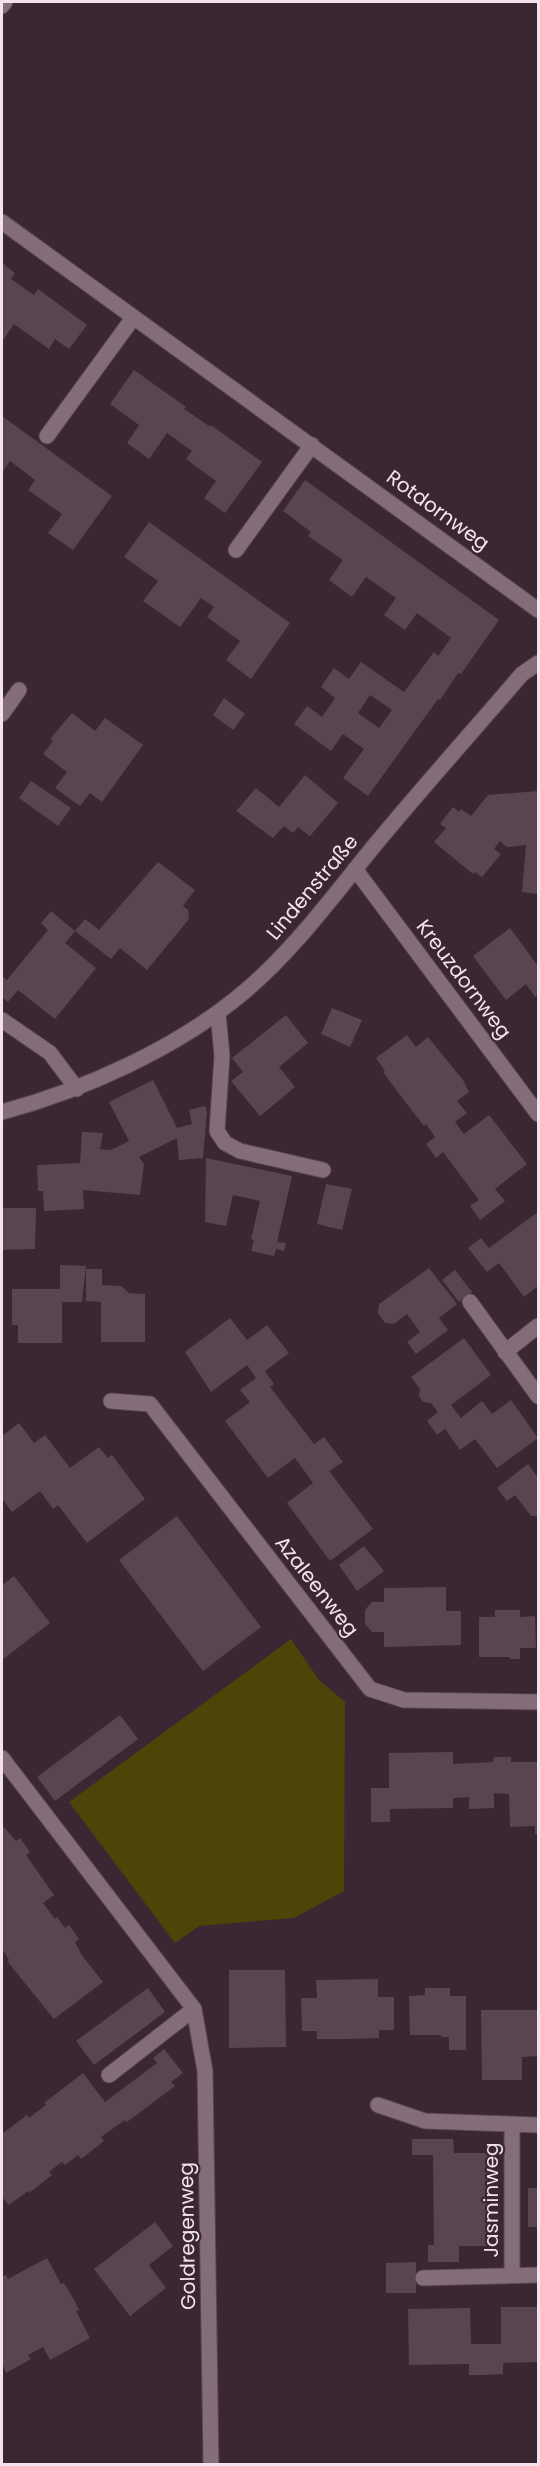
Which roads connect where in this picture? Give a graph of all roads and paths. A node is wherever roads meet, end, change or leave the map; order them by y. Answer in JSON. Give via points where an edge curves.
{"nodes":[{"id":1,"x":5,"y":2,"type":"edge"},
{"id":2,"x":2,"y":6,"type":"edge"},
{"id":3,"x":2,"y":222,"type":"edge"},
{"id":4,"x":133,"y":318,"type":"junction"},
{"id":5,"x":47,"y":436,"type":"dead end"},
{"id":6,"x":312,"y":445,"type":"junction"},
{"id":7,"x":236,"y":550,"type":"dead end"},
{"id":8,"x":538,"y":610,"type":"edge"},
{"id":9,"x":538,"y":663,"type":"edge"},
{"id":10,"x":19,"y":690,"type":"dead end"},
{"id":11,"x":2,"y":714,"type":"edge"},
{"id":12,"x":355,"y":869,"type":"junction"},
{"id":13,"x":218,"y":1013,"type":"junction"},
{"id":14,"x":2,"y":1020,"type":"edge"},
{"id":15,"x":77,"y":1089,"type":"junction"},
{"id":16,"x":2,"y":1112,"type":"edge"},
{"id":17,"x":538,"y":1114,"type":"edge"},
{"id":18,"x":323,"y":1170,"type":"dead end"},
{"id":19,"x":470,"y":1302,"type":"dead end"},
{"id":20,"x":538,"y":1326,"type":"edge"},
{"id":21,"x":505,"y":1352,"type":"junction"},
{"id":22,"x":538,"y":1396,"type":"edge"},
{"id":23,"x":111,"y":1401,"type":"dead end"},
{"id":24,"x":538,"y":1702,"type":"edge"},
{"id":25,"x":2,"y":1758,"type":"edge"},
{"id":26,"x":194,"y":2009,"type":"junction"},
{"id":27,"x":109,"y":2074,"type":"dead end"},
{"id":28,"x":378,"y":2105,"type":"dead end"},
{"id":29,"x":512,"y":2125,"type":"junction"},
{"id":30,"x":538,"y":2125,"type":"edge"},
{"id":31,"x":512,"y":2275,"type":"junction"},
{"id":32,"x":538,"y":2275,"type":"edge"},
{"id":33,"x":423,"y":2277,"type":"dead end"},
{"id":34,"x":211,"y":2464,"type":"edge"}],
"edges":[{"from":1,"to":2,"type":"street"},
{"from":3,"to":4,"type":"street","name":"Rotdornweg"},
{"from":4,"to":5,"type":"street"},
{"from":4,"to":6,"type":"street","name":"Rotdornweg"},
{"from":6,"to":7,"type":"street"},
{"from":6,"to":8,"type":"street","name":"Rotdornweg"},
{"from":9,"to":12,"type":"street","name":"Lindenstraße","via":[[522,674]]},
{"from":10,"to":11,"type":"street"},
{"from":12,"to":13,"type":"street","name":"Lindenstraße","via":[[294,944]]},
{"from":12,"to":17,"type":"street","name":"Kreuzdornweg"},
{"from":13,"to":15,"type":"street","name":"Lindenstraße","via":[[178,1039]]},
{"from":13,"to":18,"type":"street","via":[[222,1056],[217,1131],[225,1143],[240,1151]]},
{"from":14,"to":15,"type":"street","via":[[50,1053]]},
{"from":15,"to":16,"type":"street","name":"Lindenstraße"},
{"from":19,"to":21,"type":"street"},
{"from":20,"to":21,"type":"street"},
{"from":21,"to":22,"type":"street"},
{"from":23,"to":24,"type":"street","name":"Azaleenweg","via":[[150,1404],[370,1689],[404,1700]]},
{"from":25,"to":26,"type":"street","name":"Goldregenweg"},
{"from":26,"to":27,"type":"street"},
{"from":26,"to":34,"type":"street","name":"Goldregenweg","via":[[205,2071]]},
{"from":28,"to":29,"type":"street","name":"Jasminweg","via":[[425,2121]]},
{"from":29,"to":30,"type":"street","name":"Jasminweg"},
{"from":29,"to":31,"type":"street","name":"Jasminweg"},
{"from":31,"to":32,"type":"street","name":"Jasminweg"},
{"from":31,"to":33,"type":"street","name":"Jasminweg"}]}
